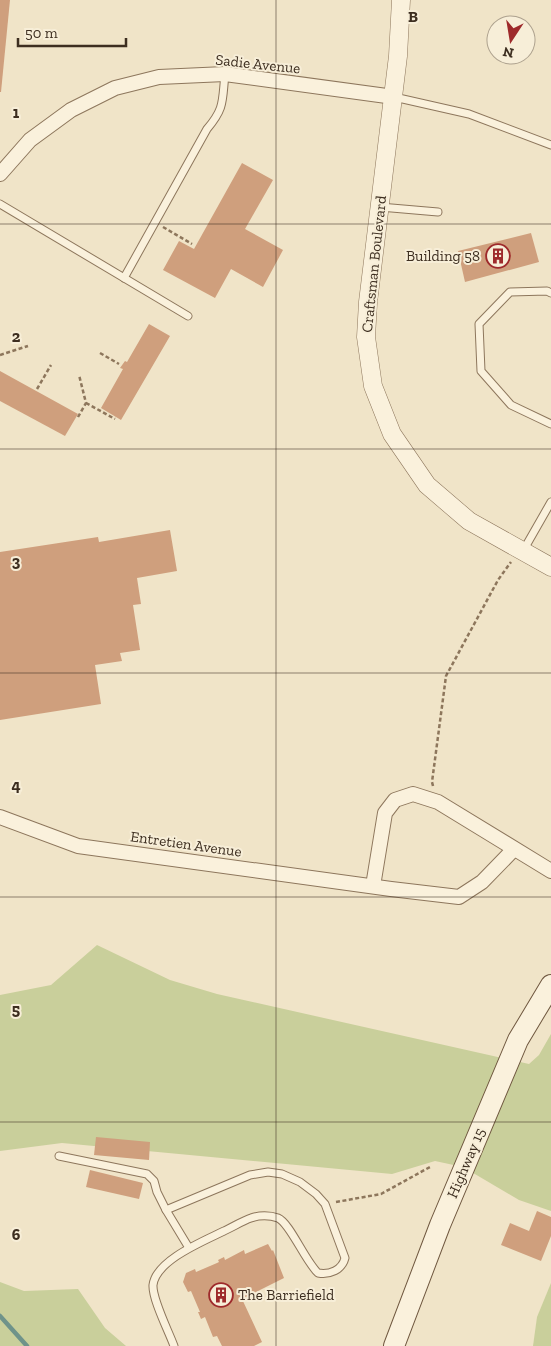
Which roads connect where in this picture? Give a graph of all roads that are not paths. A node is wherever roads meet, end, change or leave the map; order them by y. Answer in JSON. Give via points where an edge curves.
{"nodes":[{"id":1,"x":401,"y":0,"type":"edge"},
{"id":2,"x":225,"y":74,"type":"junction"},
{"id":3,"x":394,"y":97,"type":"junction"},
{"id":4,"x":551,"y":145,"type":"edge"},
{"id":5,"x":0,"y":174,"type":"edge"},
{"id":6,"x":0,"y":204,"type":"edge"},
{"id":7,"x":380,"y":207,"type":"junction"},
{"id":8,"x":438,"y":212,"type":"dead end"},
{"id":9,"x":124,"y":278,"type":"junction"},
{"id":10,"x":551,"y":293,"type":"edge"},
{"id":11,"x":188,"y":316,"type":"dead end"},
{"id":12,"x":551,"y":424,"type":"edge"},
{"id":13,"x":551,"y":502,"type":"edge"},
{"id":14,"x":518,"y":556,"type":"junction"},
{"id":15,"x":551,"y":567,"type":"edge"},
{"id":16,"x":0,"y":817,"type":"edge"},
{"id":17,"x":514,"y":849,"type":"junction"},
{"id":18,"x":551,"y":871,"type":"edge"},
{"id":19,"x":373,"y":886,"type":"junction"},
{"id":20,"x":551,"y":985,"type":"edge"},
{"id":21,"x":59,"y":1156,"type":"dead end"},
{"id":22,"x":166,"y":1210,"type":"junction"},
{"id":23,"x":189,"y":1248,"type":"junction"},
{"id":24,"x":174,"y":1346,"type":"edge"},
{"id":25,"x":394,"y":1346,"type":"edge"}],
"edges":[{"from":1,"to":3,"type":"street","name":"Craftsman Boulevard"},
{"from":2,"to":3,"type":"street","name":"Sadie Avenue"},
{"from":2,"to":5,"type":"street","name":"Sadie Avenue","via":[[159,77],[115,88],[71,110],[30,140]]},
{"from":2,"to":9,"type":"lane","via":[[218,116],[207,129]]},
{"from":3,"to":4,"type":"lane","via":[[469,114]]},
{"from":3,"to":7,"type":"street","name":"Craftsman Boulevard"},
{"from":6,"to":9,"type":"lane"},
{"from":7,"to":8,"type":"lane"},
{"from":7,"to":14,"type":"street","name":"Craftsman Boulevard","via":[[366,337],[372,386],[392,434],[427,485],[469,521]]},
{"from":9,"to":11,"type":"lane"},
{"from":10,"to":12,"type":"lane","via":[[510,292],[479,324],[481,371],[511,405]]},
{"from":13,"to":14,"type":"lane"},
{"from":14,"to":15,"type":"street","name":"Craftsman Boulevard"},
{"from":16,"to":19,"type":"street","name":"Entretien Avenue","via":[[78,846]]},
{"from":17,"to":18,"type":"street"},
{"from":17,"to":19,"type":"street","name":"Entretien Avenue","via":[[482,882],[458,897]]},
{"from":17,"to":19,"type":"street","via":[[438,802],[413,794],[395,800],[385,813]]},
{"from":20,"to":25,"type":"main road","name":"Highway 15","via":[[518,1040],[440,1225]]},
{"from":21,"to":22,"type":"lane","via":[[147,1174],[154,1181]]},
{"from":22,"to":23,"type":"lane"},
{"from":22,"to":23,"type":"lane","via":[[250,1175],[282,1174],[300,1182],[325,1204],[344,1263],[329,1273],[318,1273],[283,1222],[266,1216],[251,1218]]},
{"from":23,"to":24,"type":"lane","via":[[160,1269],[153,1285]]}]}
